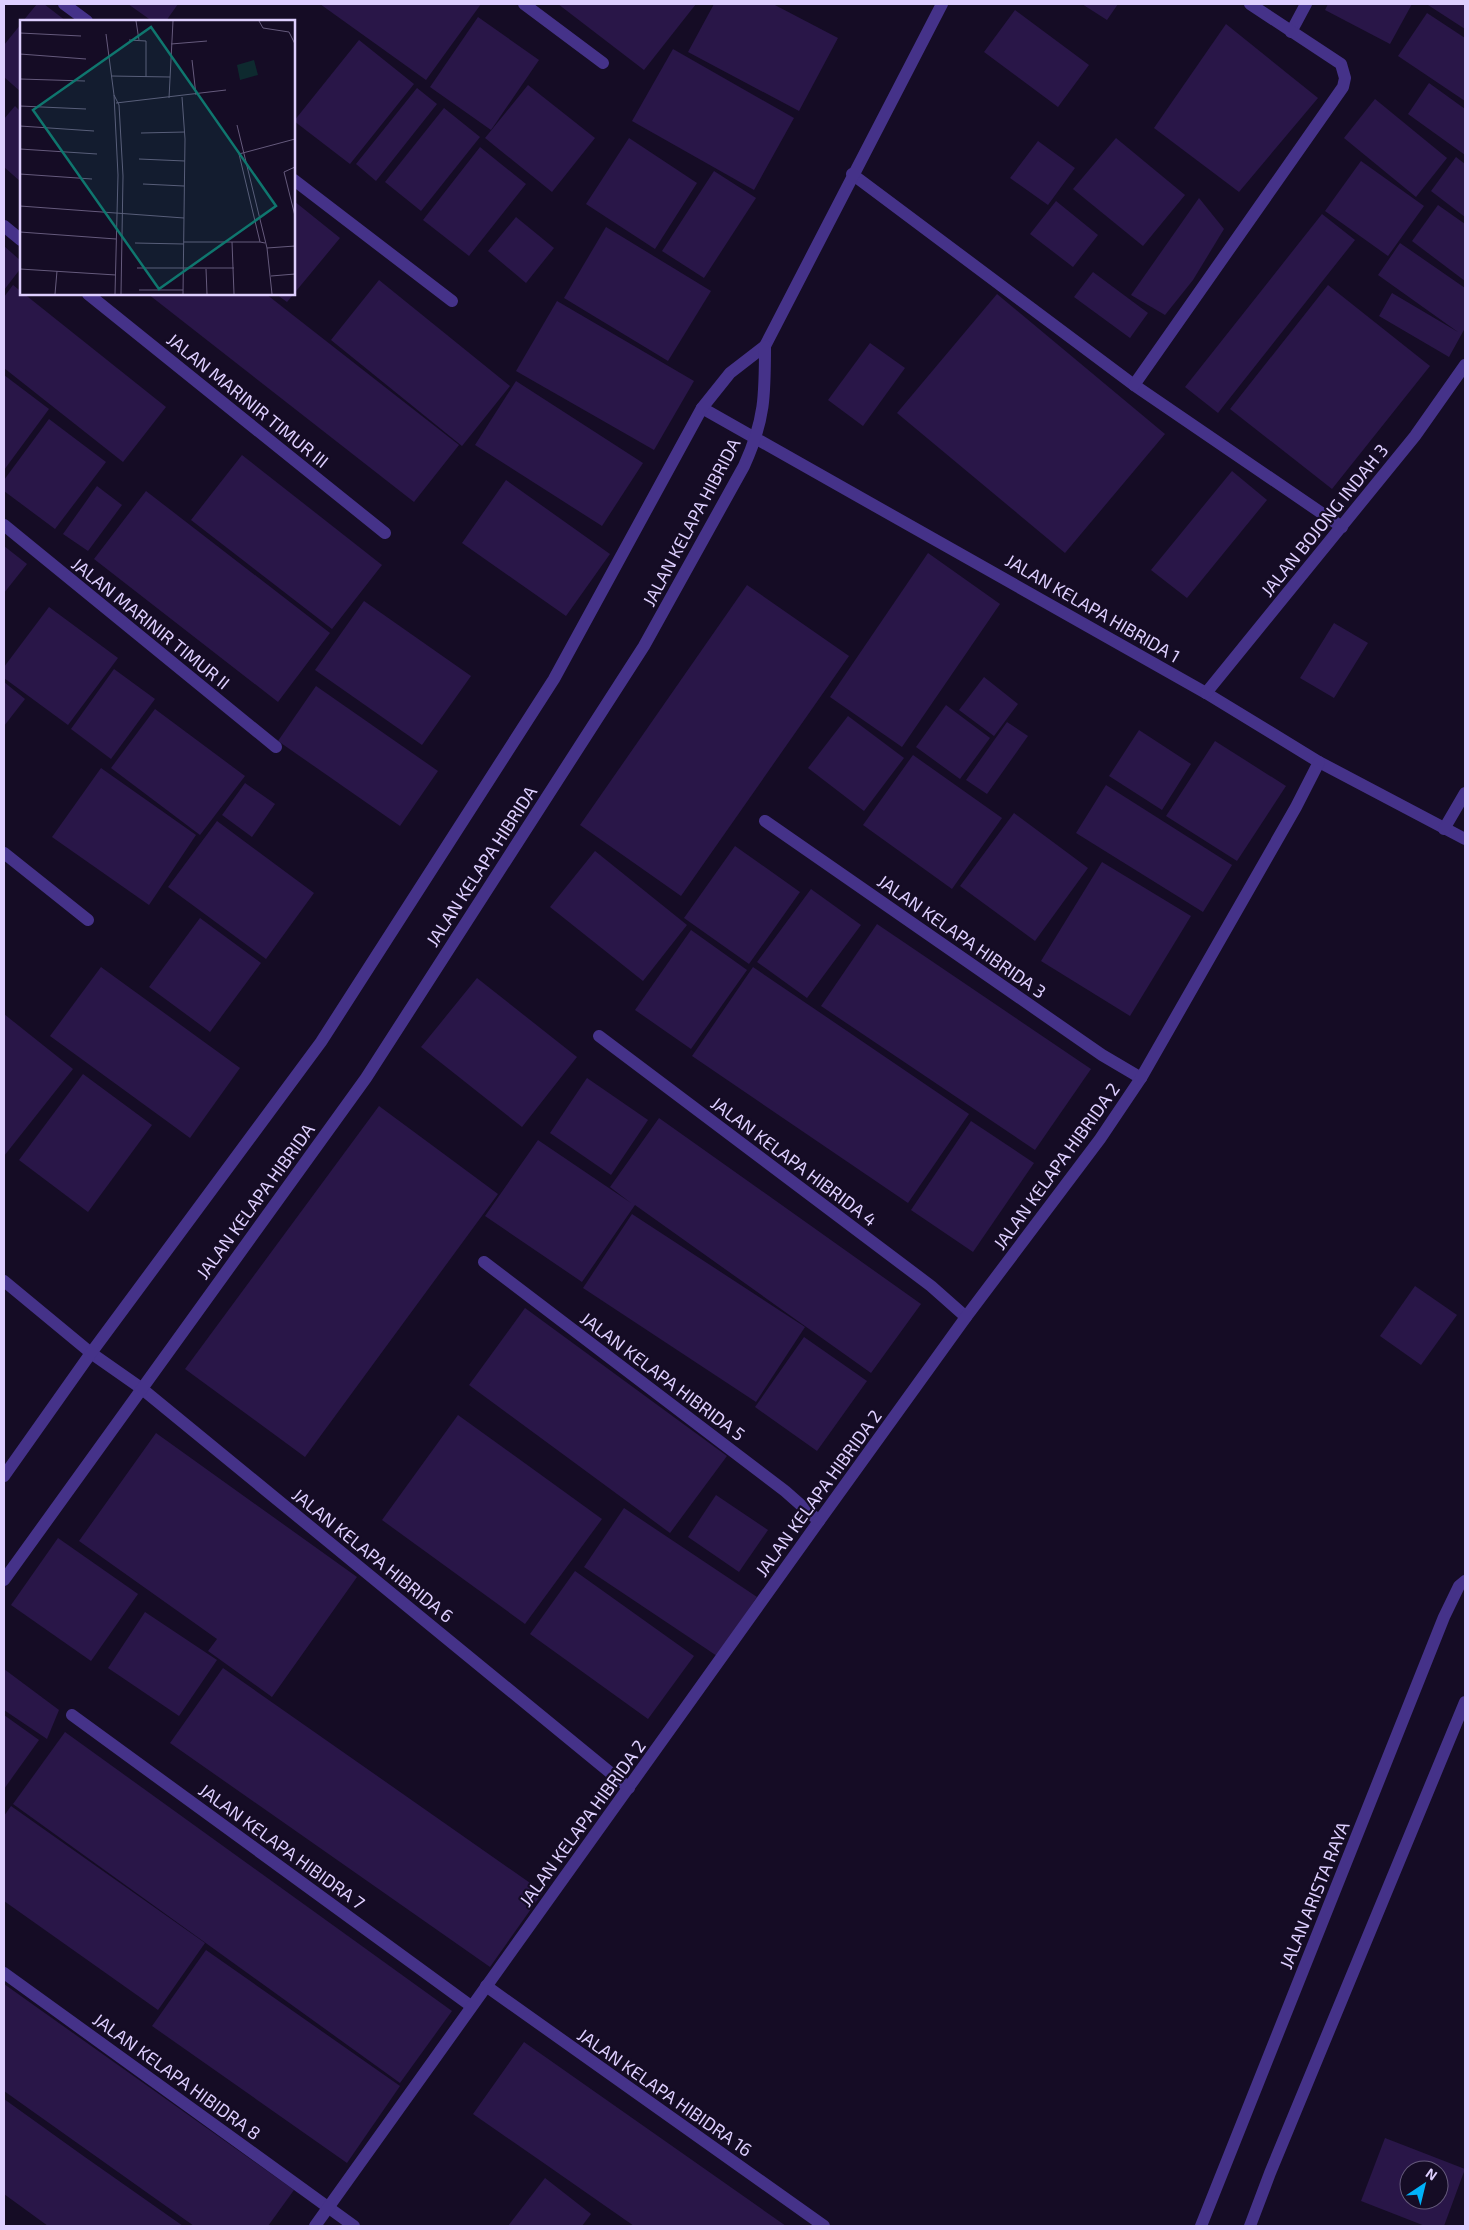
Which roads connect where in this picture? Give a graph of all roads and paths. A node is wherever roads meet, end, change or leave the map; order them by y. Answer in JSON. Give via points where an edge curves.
{"nodes":[{"id":1,"x":64,"y":4,"type":"edge"},
{"id":2,"x":524,"y":4,"type":"edge"},
{"id":3,"x":942,"y":4,"type":"edge"},
{"id":4,"x":1250,"y":4,"type":"edge"},
{"id":5,"x":1306,"y":4,"type":"edge"},
{"id":6,"x":86,"y":20,"type":"edge"},
{"id":7,"x":1291,"y":32,"type":"junction"},
{"id":8,"x":602,"y":63,"type":"dead end"},
{"id":9,"x":852,"y":174,"type":"junction"},
{"id":10,"x":295,"y":181,"type":"edge"},
{"id":11,"x":4,"y":226,"type":"edge"},
{"id":12,"x":20,"y":239,"type":"edge"},
{"id":13,"x":89,"y":295,"type":"edge"},
{"id":14,"x":452,"y":301,"type":"dead end"},
{"id":15,"x":764,"y":346,"type":"junction"},
{"id":16,"x":1465,"y":365,"type":"edge"},
{"id":17,"x":1134,"y":385,"type":"junction"},
{"id":18,"x":702,"y":408,"type":"junction"},
{"id":19,"x":757,"y":437,"type":"junction"},
{"id":20,"x":4,"y":525,"type":"edge"},
{"id":21,"x":1342,"y":527,"type":"junction"},
{"id":22,"x":385,"y":533,"type":"dead end"},
{"id":23,"x":1206,"y":693,"type":"junction"},
{"id":24,"x":276,"y":747,"type":"dead end"},
{"id":25,"x":1319,"y":762,"type":"junction"},
{"id":26,"x":1465,"y":793,"type":"edge"},
{"id":27,"x":764,"y":821,"type":"dead end"},
{"id":28,"x":1444,"y":829,"type":"junction"},
{"id":29,"x":1465,"y":839,"type":"edge"},
{"id":30,"x":4,"y":853,"type":"edge"},
{"id":31,"x":88,"y":920,"type":"dead end"},
{"id":32,"x":599,"y":1036,"type":"dead end"},
{"id":33,"x":1141,"y":1078,"type":"junction"},
{"id":34,"x":484,"y":1262,"type":"dead end"},
{"id":35,"x":4,"y":1281,"type":"edge"},
{"id":36,"x":966,"y":1317,"type":"junction"},
{"id":37,"x":92,"y":1353,"type":"junction"},
{"id":38,"x":141,"y":1388,"type":"junction"},
{"id":39,"x":4,"y":1476,"type":"edge"},
{"id":40,"x":819,"y":1521,"type":"junction"},
{"id":41,"x":4,"y":1580,"type":"edge"},
{"id":42,"x":1465,"y":1581,"type":"edge"},
{"id":43,"x":1465,"y":1702,"type":"edge"},
{"id":44,"x":72,"y":1715,"type":"dead end"},
{"id":45,"x":629,"y":1788,"type":"junction"},
{"id":46,"x":4,"y":1972,"type":"edge"},
{"id":47,"x":486,"y":1986,"type":"junction"},
{"id":48,"x":471,"y":2006,"type":"junction"},
{"id":49,"x":329,"y":2208,"type":"junction"},
{"id":50,"x":315,"y":2226,"type":"edge"},
{"id":51,"x":354,"y":2226,"type":"edge"},
{"id":52,"x":824,"y":2226,"type":"edge"},
{"id":53,"x":1200,"y":2226,"type":"edge"},
{"id":54,"x":1250,"y":2226,"type":"edge"}],
"edges":[{"from":1,"to":6,"type":"street"},
{"from":2,"to":8,"type":"street"},
{"from":3,"to":9,"type":"street"},
{"from":4,"to":7,"type":"street"},
{"from":5,"to":7,"type":"street"},
{"from":7,"to":17,"type":"street","via":[[1341,64],[1343,87]]},
{"from":9,"to":15,"type":"street"},
{"from":9,"to":17,"type":"street"},
{"from":10,"to":14,"type":"street"},
{"from":11,"to":12,"type":"street"},
{"from":13,"to":22,"type":"street","name":"JALAN MARINIR TIMUR III"},
{"from":15,"to":18,"type":"street","via":[[730,373]]},
{"from":15,"to":19,"type":"street","name":"JALAN KELAPA HIBRIDA","via":[[765,399]]},
{"from":16,"to":21,"type":"street","name":"JALAN BOJONG INDAH 3","via":[[1415,436]]},
{"from":17,"to":21,"type":"street"},
{"from":18,"to":19,"type":"street","name":"JALAN KELAPA HIBRIDA 1"},
{"from":18,"to":37,"type":"street","via":[[554,679],[326,1034]]},
{"from":19,"to":23,"type":"street","name":"JALAN KELAPA HIBRIDA 1"},
{"from":19,"to":38,"type":"street","name":"JALAN KELAPA HIBRIDA","via":[[644,646],[372,1069]]},
{"from":20,"to":24,"type":"street","name":"JALAN MARINIR TIMUR II"},
{"from":21,"to":23,"type":"street","name":"JALAN BOJONG INDAH 3"},
{"from":23,"to":25,"type":"street","name":"JALAN KELAPA HIBRIDA 1"},
{"from":25,"to":28,"type":"street","name":"JALAN KELAPA HIBRIDA 1"},
{"from":25,"to":33,"type":"street","name":"JALAN KELAPA HIBRIDA 2"},
{"from":26,"to":28,"type":"street"},
{"from":27,"to":33,"type":"street","name":"JALAN KELAPA HIBRIDA 3","via":[[1102,1055]]},
{"from":28,"to":29,"type":"street","name":"JALAN KELAPA HIBRIDA 1"},
{"from":30,"to":31,"type":"street"},
{"from":32,"to":36,"type":"street","name":"JALAN KELAPA HIBRIDA 4","via":[[931,1286]]},
{"from":33,"to":36,"type":"street","name":"JALAN KELAPA HIBRIDA 2","via":[[1100,1139]]},
{"from":34,"to":40,"type":"street","name":"JALAN KELAPA HIBRIDA 5","via":[[777,1485]]},
{"from":35,"to":37,"type":"street","name":"JALAN KELAPA HIBRIDA 6"},
{"from":36,"to":40,"type":"street","name":"JALAN KELAPA HIBRIDA 2"},
{"from":37,"to":38,"type":"street","name":"JALAN KELAPA HIBRIDA 6"},
{"from":37,"to":39,"type":"street"},
{"from":38,"to":41,"type":"street","name":"JALAN KELAPA HIBRIDA"},
{"from":38,"to":45,"type":"street","name":"JALAN KELAPA HIBRIDA 6"},
{"from":40,"to":45,"type":"street","name":"JALAN KELAPA HIBRIDA 2"},
{"from":42,"to":53,"type":"street","name":"JALAN ARISTA RAYA","via":[[1459,1586],[1444,1617]]},
{"from":43,"to":54,"type":"street"},
{"from":44,"to":48,"type":"street","name":"JALAN KELAPA HIBIDRA 7"},
{"from":45,"to":47,"type":"street","name":"JALAN KELAPA HIBRIDA 2"},
{"from":46,"to":49,"type":"street","name":"JALAN KELAPA HIBIDRA 8"},
{"from":47,"to":48,"type":"street","name":"JALAN KELAPA HIBRIDA 2"},
{"from":47,"to":52,"type":"street","name":"JALAN KELAPA HIBIDRA 16"},
{"from":48,"to":49,"type":"street","name":"JALAN KELAPA HIBRIDA 2"},
{"from":49,"to":50,"type":"street","name":"JALAN KELAPA HIBRIDA 2"},
{"from":49,"to":51,"type":"street","name":"JALAN KELAPA HIBIDRA 8"}]}
